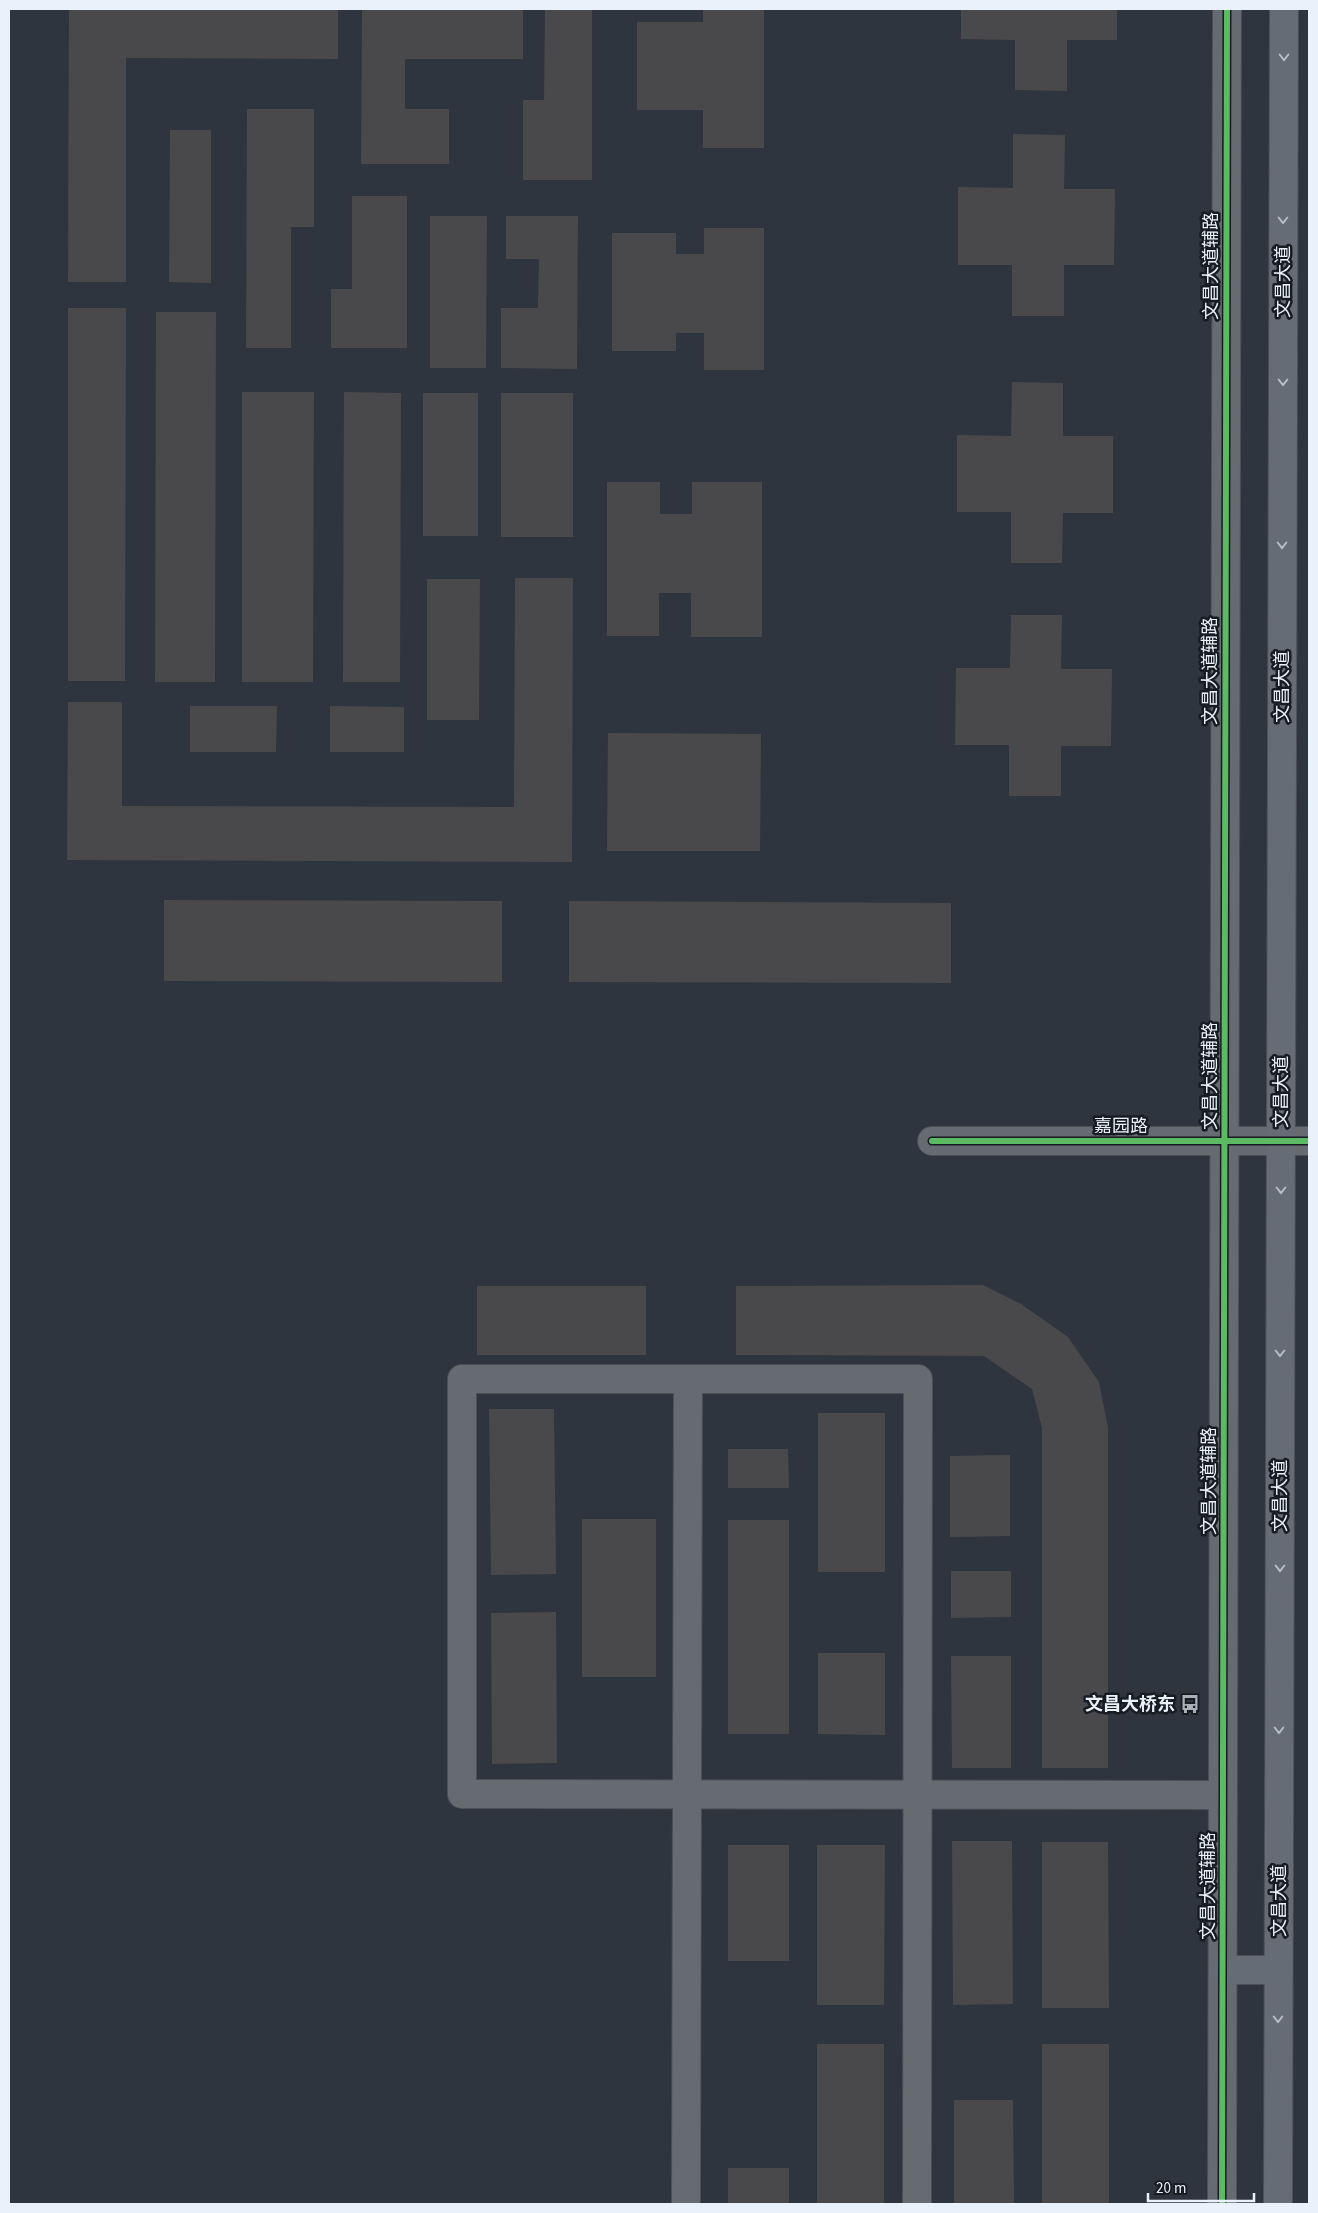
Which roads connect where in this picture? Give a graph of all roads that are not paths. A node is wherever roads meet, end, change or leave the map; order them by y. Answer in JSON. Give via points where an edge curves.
{"nodes":[{"id":1,"x":1226,"y":9,"type":"edge"},
{"id":2,"x":1284,"y":9,"type":"edge"},
{"id":3,"x":932,"y":1141,"type":"dead end"},
{"id":4,"x":1225,"y":1141,"type":"junction"},
{"id":5,"x":1281,"y":1141,"type":"junction"},
{"id":6,"x":1309,"y":1141,"type":"edge"},
{"id":7,"x":688,"y":1379,"type":"junction"},
{"id":8,"x":687,"y":1795,"type":"junction"},
{"id":9,"x":918,"y":1795,"type":"junction"},
{"id":10,"x":1224,"y":1795,"type":"junction"},
{"id":11,"x":1223,"y":1970,"type":"junction"},
{"id":12,"x":1278,"y":1970,"type":"junction"},
{"id":13,"x":686,"y":2204,"type":"edge"},
{"id":14,"x":917,"y":2204,"type":"edge"},
{"id":15,"x":1222,"y":2204,"type":"edge"},
{"id":16,"x":1278,"y":2204,"type":"edge"}],
"edges":[{"from":1,"to":4,"type":"street","name":"文昌大道辅路"},
{"from":2,"to":5,"type":"main road","name":"文昌大道","one_way":true},
{"from":3,"to":4,"type":"street","name":"嘉园路"},
{"from":4,"to":5,"type":"street","name":"嘉园路"},
{"from":4,"to":10,"type":"street","name":"文昌大道辅路"},
{"from":5,"to":6,"type":"street","name":"嘉园路"},
{"from":5,"to":12,"type":"main road","name":"文昌大道","one_way":true},
{"from":7,"to":8,"type":"street"},
{"from":7,"to":8,"type":"street","via":[[462,1379],[462,1794]]},
{"from":7,"to":9,"type":"street","via":[[918,1379]]},
{"from":8,"to":9,"type":"street"},
{"from":8,"to":13,"type":"street"},
{"from":9,"to":10,"type":"street"},
{"from":9,"to":14,"type":"street"},
{"from":10,"to":11,"type":"street","name":"文昌大道辅路"},
{"from":11,"to":12,"type":"main road"},
{"from":11,"to":15,"type":"street","name":"文昌大道辅路"},
{"from":12,"to":16,"type":"main road","name":"文昌大道","one_way":true}]}
